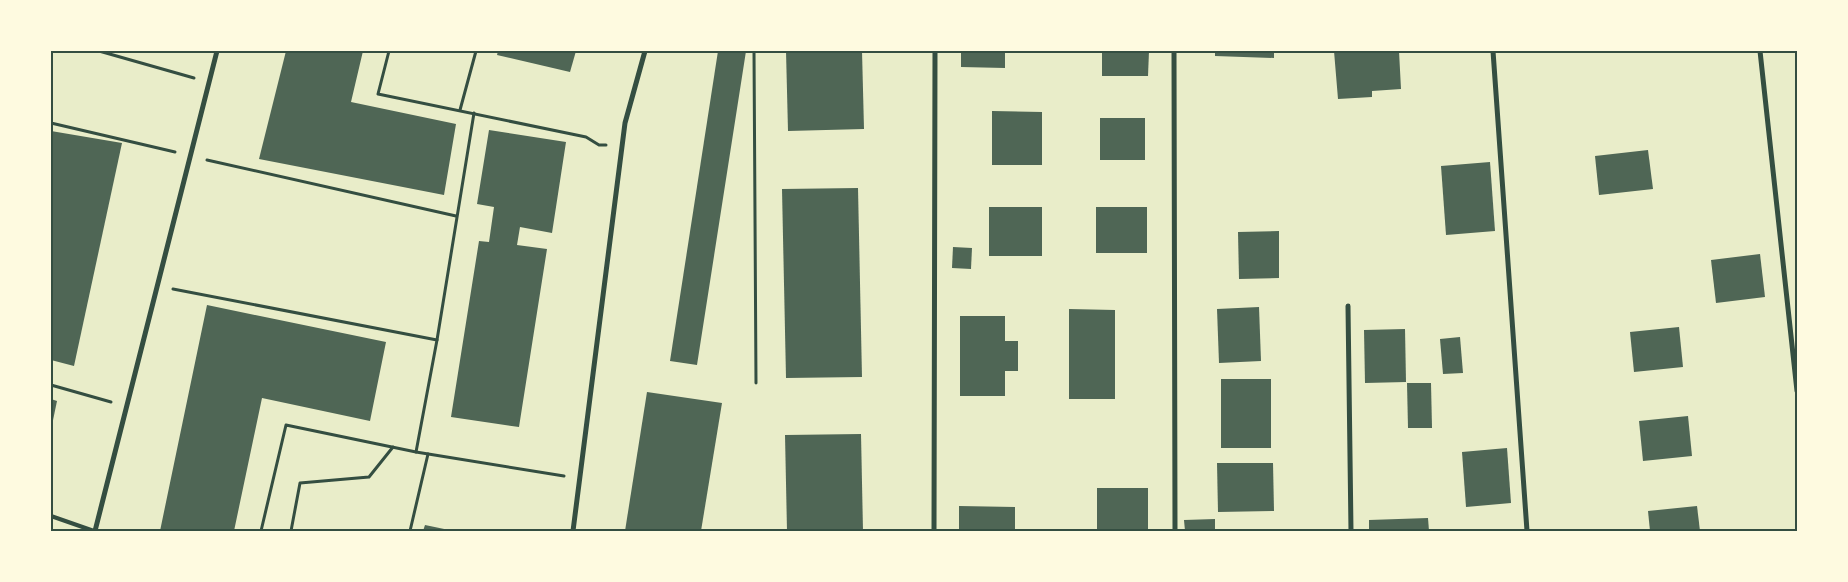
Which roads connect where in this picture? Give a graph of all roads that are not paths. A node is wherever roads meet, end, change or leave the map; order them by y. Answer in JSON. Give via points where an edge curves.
{"nodes":[{"id":1,"x":217,"y":51,"type":"edge"},
{"id":2,"x":645,"y":51,"type":"edge"},
{"id":3,"x":935,"y":51,"type":"edge"},
{"id":4,"x":1174,"y":51,"type":"edge"},
{"id":5,"x":1493,"y":51,"type":"edge"},
{"id":6,"x":1760,"y":51,"type":"edge"},
{"id":7,"x":1348,"y":306,"type":"dead end"},
{"id":8,"x":1797,"y":391,"type":"edge"},
{"id":9,"x":51,"y":516,"type":"edge"},
{"id":10,"x":94,"y":531,"type":"edge"},
{"id":11,"x":573,"y":531,"type":"edge"},
{"id":12,"x":934,"y":531,"type":"edge"},
{"id":13,"x":1175,"y":531,"type":"edge"},
{"id":14,"x":1351,"y":531,"type":"edge"},
{"id":15,"x":1527,"y":531,"type":"edge"}],
"edges":[{"from":1,"to":10,"type":"street"},
{"from":2,"to":11,"type":"street","via":[[625,123]]},
{"from":3,"to":12,"type":"street"},
{"from":4,"to":13,"type":"street"},
{"from":5,"to":15,"type":"street"},
{"from":6,"to":8,"type":"street"},
{"from":7,"to":14,"type":"street"},
{"from":9,"to":10,"type":"lane"}]}
